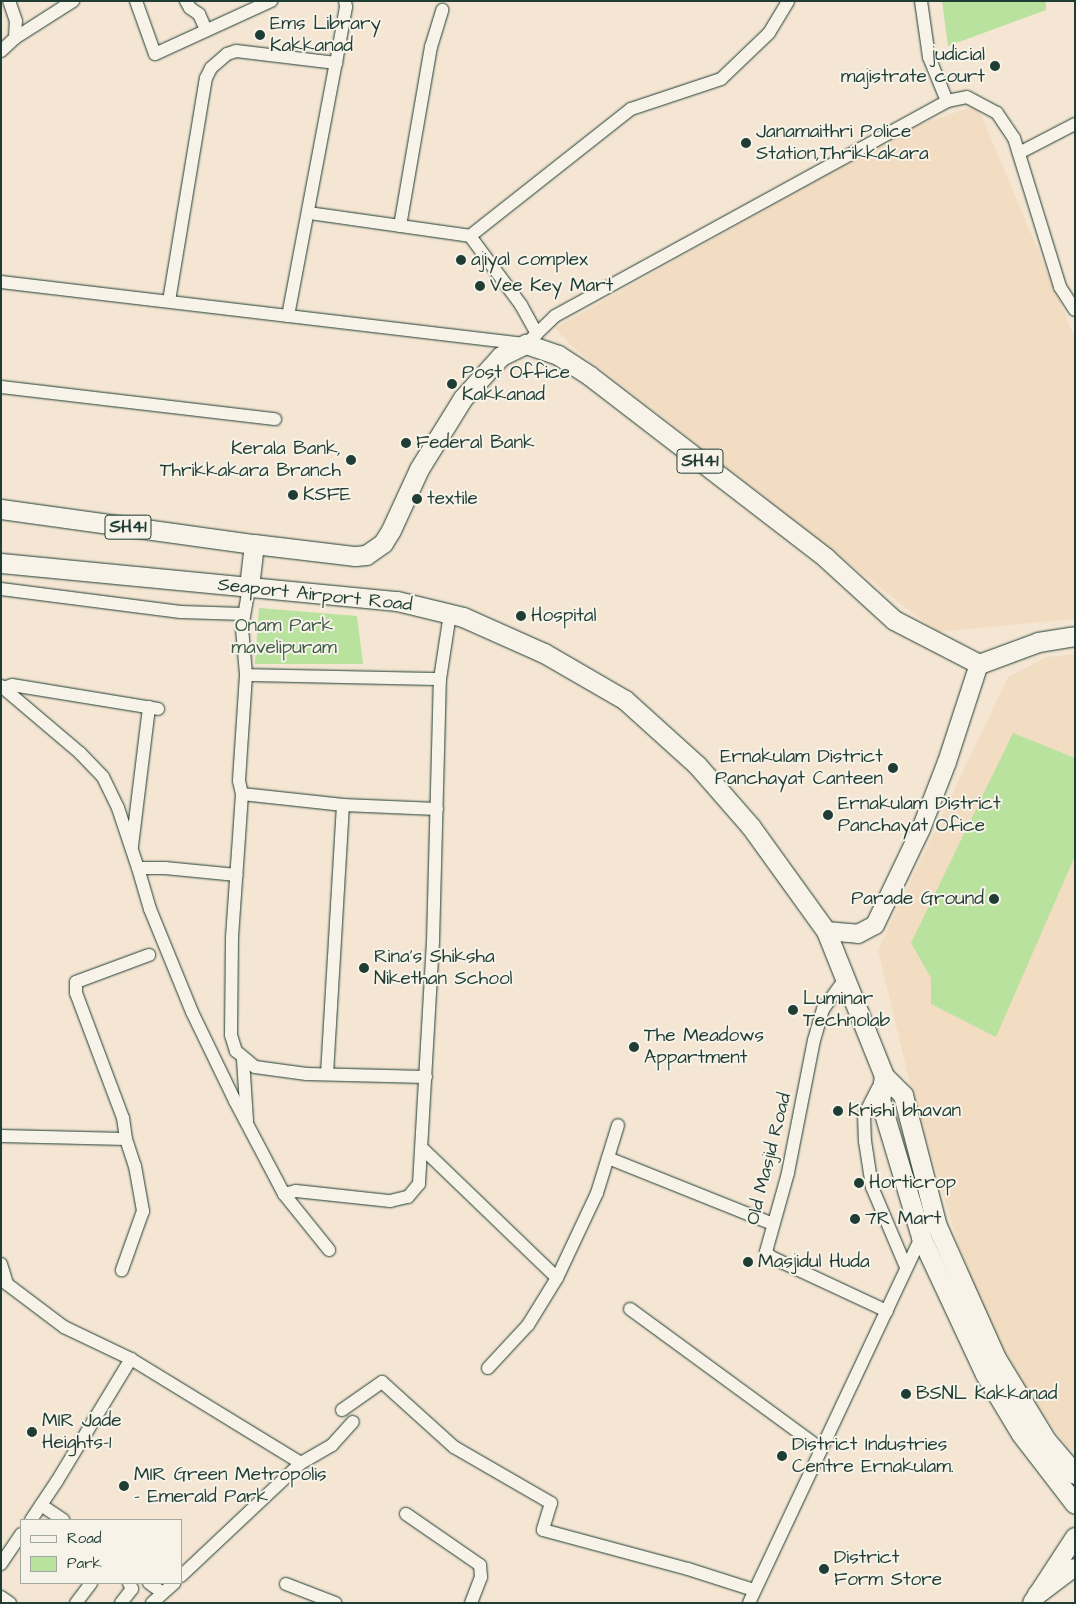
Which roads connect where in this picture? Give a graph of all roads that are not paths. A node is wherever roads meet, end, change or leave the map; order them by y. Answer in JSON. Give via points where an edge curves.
{"nodes":[{"id":1,"x":10,"y":1,"type":"edge"},
{"id":2,"x":73,"y":1,"type":"edge"},
{"id":3,"x":136,"y":1,"type":"edge"},
{"id":4,"x":186,"y":1,"type":"edge"},
{"id":5,"x":271,"y":1,"type":"edge"},
{"id":6,"x":345,"y":1,"type":"edge"},
{"id":7,"x":788,"y":1,"type":"edge"},
{"id":8,"x":921,"y":1,"type":"edge"},
{"id":9,"x":442,"y":10,"type":"dead end"},
{"id":10,"x":206,"y":30,"type":"junction"},
{"id":11,"x":15,"y":38,"type":"junction"},
{"id":12,"x":1,"y":51,"type":"edge"},
{"id":13,"x":336,"y":63,"type":"junction"},
{"id":14,"x":947,"y":101,"type":"junction"},
{"id":15,"x":1075,"y":124,"type":"edge"},
{"id":16,"x":1019,"y":153,"type":"junction"},
{"id":17,"x":309,"y":213,"type":"junction"},
{"id":18,"x":400,"y":226,"type":"junction"},
{"id":19,"x":470,"y":236,"type":"junction"},
{"id":20,"x":1,"y":282,"type":"edge"},
{"id":21,"x":168,"y":301,"type":"junction"},
{"id":22,"x":1075,"y":310,"type":"edge"},
{"id":23,"x":288,"y":316,"type":"junction"},
{"id":24,"x":531,"y":339,"type":"junction"},
{"id":25,"x":1,"y":386,"type":"edge"},
{"id":26,"x":274,"y":419,"type":"dead end"},
{"id":27,"x":1,"y":509,"type":"edge"},
{"id":28,"x":254,"y":544,"type":"junction"},
{"id":29,"x":1,"y":563,"type":"edge"},
{"id":30,"x":249,"y":587,"type":"junction"},
{"id":31,"x":1,"y":589,"type":"edge"},
{"id":32,"x":244,"y":614,"type":"junction"},
{"id":33,"x":450,"y":614,"type":"junction"},
{"id":34,"x":1075,"y":636,"type":"edge"},
{"id":35,"x":979,"y":664,"type":"junction"},
{"id":36,"x":246,"y":675,"type":"junction"},
{"id":37,"x":440,"y":679,"type":"junction"},
{"id":38,"x":2,"y":687,"type":"edge"},
{"id":39,"x":242,"y":794,"type":"junction"},
{"id":40,"x":343,"y":805,"type":"junction"},
{"id":41,"x":437,"y":810,"type":"junction"},
{"id":42,"x":132,"y":851,"type":"junction"},
{"id":43,"x":138,"y":868,"type":"junction"},
{"id":44,"x":237,"y":875,"type":"junction"},
{"id":45,"x":826,"y":931,"type":"junction"},
{"id":46,"x":149,"y":955,"type":"dead end"},
{"id":47,"x":845,"y":979,"type":"junction"},
{"id":48,"x":243,"y":1059,"type":"junction"},
{"id":49,"x":327,"y":1074,"type":"junction"},
{"id":50,"x":884,"y":1076,"type":"junction"},
{"id":51,"x":426,"y":1077,"type":"junction"},
{"id":52,"x":247,"y":1124,"type":"junction"},
{"id":53,"x":618,"y":1125,"type":"dead end"},
{"id":54,"x":1,"y":1136,"type":"edge"},
{"id":55,"x":126,"y":1139,"type":"junction"},
{"id":56,"x":422,"y":1148,"type":"junction"},
{"id":57,"x":608,"y":1158,"type":"junction"},
{"id":58,"x":284,"y":1194,"type":"junction"},
{"id":59,"x":773,"y":1224,"type":"junction"},
{"id":60,"x":921,"y":1237,"type":"junction"},
{"id":61,"x":329,"y":1250,"type":"dead end"},
{"id":62,"x":1,"y":1264,"type":"edge"},
{"id":63,"x":906,"y":1267,"type":"junction"},
{"id":64,"x":122,"y":1270,"type":"dead end"},
{"id":65,"x":557,"y":1278,"type":"junction"},
{"id":66,"x":630,"y":1309,"type":"dead end"},
{"id":67,"x":887,"y":1311,"type":"junction"},
{"id":68,"x":131,"y":1359,"type":"junction"},
{"id":69,"x":488,"y":1368,"type":"dead end"},
{"id":70,"x":342,"y":1410,"type":"dead end"},
{"id":71,"x":354,"y":1422,"type":"dead end"},
{"id":72,"x":1046,"y":1440,"type":"junction"},
{"id":73,"x":821,"y":1450,"type":"junction"},
{"id":74,"x":1075,"y":1461,"type":"edge"},
{"id":75,"x":301,"y":1463,"type":"junction"},
{"id":76,"x":1075,"y":1474,"type":"edge"},
{"id":77,"x":1075,"y":1504,"type":"edge"},
{"id":78,"x":41,"y":1505,"type":"junction"},
{"id":79,"x":406,"y":1514,"type":"dead end"},
{"id":80,"x":32,"y":1519,"type":"edge"},
{"id":81,"x":62,"y":1519,"type":"edge"},
{"id":82,"x":20,"y":1536,"type":"edge"},
{"id":83,"x":1075,"y":1537,"type":"edge"},
{"id":84,"x":1,"y":1564,"type":"edge"},
{"id":85,"x":1075,"y":1568,"type":"edge"},
{"id":86,"x":182,"y":1575,"type":"edge"},
{"id":87,"x":90,"y":1584,"type":"edge"},
{"id":88,"x":130,"y":1584,"type":"edge"},
{"id":89,"x":150,"y":1584,"type":"edge"},
{"id":90,"x":173,"y":1584,"type":"edge"},
{"id":91,"x":286,"y":1584,"type":"dead end"},
{"id":92,"x":754,"y":1590,"type":"junction"},
{"id":93,"x":163,"y":1593,"type":"junction"},
{"id":94,"x":1,"y":1596,"type":"edge"},
{"id":95,"x":1035,"y":1598,"type":"edge"},
{"id":96,"x":10,"y":1603,"type":"edge"},
{"id":97,"x":76,"y":1603,"type":"edge"},
{"id":98,"x":121,"y":1603,"type":"edge"},
{"id":99,"x":152,"y":1603,"type":"edge"},
{"id":100,"x":335,"y":1603,"type":"edge"},
{"id":101,"x":471,"y":1603,"type":"edge"},
{"id":102,"x":749,"y":1603,"type":"edge"}],
"edges":[{"from":1,"to":11,"type":"street","via":[[16,21]]},
{"from":2,"to":11,"type":"street"},
{"from":3,"to":10,"type":"street","via":[[155,54]]},
{"from":4,"to":10,"type":"street","via":[[199,14]]},
{"from":5,"to":10,"type":"street"},
{"from":6,"to":13,"type":"street"},
{"from":7,"to":19,"type":"street","via":[[769,33],[721,79],[631,109]]},
{"from":8,"to":14,"type":"street","via":[[929,57]]},
{"from":9,"to":18,"type":"street","via":[[431,47]]},
{"from":11,"to":12,"type":"street"},
{"from":13,"to":17,"type":"street"},
{"from":13,"to":21,"type":"street","via":[[236,51],[211,68],[206,78]]},
{"from":14,"to":16,"type":"street","via":[[967,97],[997,113],[1014,138]]},
{"from":14,"to":24,"type":"street","via":[[555,316]]},
{"from":15,"to":16,"type":"street"},
{"from":16,"to":22,"type":"street","via":[[1060,287]]},
{"from":17,"to":18,"type":"street"},
{"from":17,"to":23,"type":"street"},
{"from":18,"to":19,"type":"street"},
{"from":19,"to":24,"type":"street","via":[[521,305]]},
{"from":20,"to":21,"type":"street"},
{"from":21,"to":23,"type":"street"},
{"from":23,"to":24,"type":"street"},
{"from":24,"to":28,"type":"main road","number":"SH41","via":[[501,356],[463,398],[419,469],[391,530],[375,550],[355,556]]},
{"from":24,"to":35,"type":"main road","number":"SH41","via":[[590,376],[826,558],[894,620]]},
{"from":25,"to":26,"type":"street"},
{"from":27,"to":28,"type":"main road","number":"SH41"},
{"from":28,"to":30,"type":"main road"},
{"from":29,"to":30,"type":"main road","name":"Seaport Airport Road"},
{"from":30,"to":32,"type":"street"},
{"from":30,"to":33,"type":"main road","name":"Seaport Airport Road","via":[[397,601]]},
{"from":31,"to":32,"type":"street","via":[[181,612]]},
{"from":32,"to":36,"type":"street"},
{"from":33,"to":37,"type":"street"},
{"from":33,"to":45,"type":"main road","name":"Seaport Airport Road","via":[[544,653],[625,700],[698,765],[751,826]]},
{"from":34,"to":35,"type":"main road","via":[[1038,642]]},
{"from":35,"to":45,"type":"main road","via":[[921,829],[875,925],[858,934]]},
{"from":36,"to":37,"type":"street"},
{"from":36,"to":39,"type":"street","via":[[239,781]]},
{"from":37,"to":41,"type":"street"},
{"from":38,"to":42,"type":"street","via":[[80,753],[103,777],[118,808]]},
{"from":38,"to":42,"type":"street","via":[[12,685],[153,708]]},
{"from":39,"to":40,"type":"street"},
{"from":39,"to":44,"type":"street"},
{"from":40,"to":41,"type":"street"},
{"from":40,"to":49,"type":"street"},
{"from":41,"to":51,"type":"street"},
{"from":42,"to":43,"type":"street"},
{"from":43,"to":44,"type":"street"},
{"from":43,"to":52,"type":"street","via":[[150,909],[192,1012]]},
{"from":44,"to":48,"type":"street","via":[[232,938],[231,1034],[236,1051]]},
{"from":45,"to":47,"type":"main road","name":"Seaport Airport Road"},
{"from":46,"to":55,"type":"street","via":[[76,982],[76,993],[123,1118]]},
{"from":47,"to":50,"type":"main road","name":"Seaport Airport Road"},
{"from":47,"to":59,"type":"street","name":"Old Masjid Road","via":[[823,1009],[788,1173]]},
{"from":48,"to":49,"type":"street","via":[[255,1068]]},
{"from":48,"to":52,"type":"street"},
{"from":49,"to":51,"type":"street"},
{"from":50,"to":60,"type":"main road","via":[[880,1100]]},
{"from":50,"to":63,"type":"street","via":[[864,1115],[865,1141],[872,1187]]},
{"from":50,"to":72,"type":"main road","name":"Seaport Airport Road","via":[[903,1094],[937,1226],[996,1358]]},
{"from":51,"to":56,"type":"street"},
{"from":52,"to":58,"type":"street"},
{"from":53,"to":57,"type":"street"},
{"from":54,"to":55,"type":"street"},
{"from":55,"to":64,"type":"street","via":[[135,1166],[143,1211]]},
{"from":56,"to":58,"type":"street","via":[[419,1184],[408,1197],[390,1201],[296,1191]]},
{"from":56,"to":65,"type":"street"},
{"from":57,"to":59,"type":"street"},
{"from":57,"to":65,"type":"street","via":[[597,1193]]},
{"from":58,"to":61,"type":"street"},
{"from":59,"to":67,"type":"street","name":"Old Masjid Road","via":[[766,1252],[771,1257]]},
{"from":60,"to":63,"type":"street"},
{"from":60,"to":77,"type":"main road","via":[[985,1374],[1021,1434]]},
{"from":62,"to":68,"type":"street","via":[[7,1284],[64,1327]]},
{"from":63,"to":67,"type":"street"},
{"from":65,"to":69,"type":"street","via":[[528,1325]]},
{"from":66,"to":73,"type":"street"},
{"from":67,"to":73,"type":"street"},
{"from":68,"to":75,"type":"street"},
{"from":68,"to":78,"type":"street"},
{"from":70,"to":92,"type":"street","via":[[382,1382],[454,1447],[551,1503],[543,1530]]},
{"from":71,"to":75,"type":"street","via":[[332,1445]]},
{"from":72,"to":74,"type":"main road"},
{"from":72,"to":76,"type":"main road","name":"Seaport Airport Road"},
{"from":73,"to":92,"type":"street"},
{"from":75,"to":86,"type":"street"},
{"from":78,"to":80,"type":"street"},
{"from":78,"to":81,"type":"street"},
{"from":79,"to":101,"type":"street","via":[[480,1565],[481,1578]]},
{"from":82,"to":84,"type":"street"},
{"from":83,"to":95,"type":"main road"},
{"from":85,"to":95,"type":"main road"},
{"from":87,"to":97,"type":"street"},
{"from":88,"to":98,"type":"street","via":[[132,1589]]},
{"from":89,"to":93,"type":"street"},
{"from":90,"to":93,"type":"street"},
{"from":91,"to":100,"type":"street"},
{"from":92,"to":102,"type":"street"},
{"from":93,"to":99,"type":"street"},
{"from":94,"to":96,"type":"street"}]}
